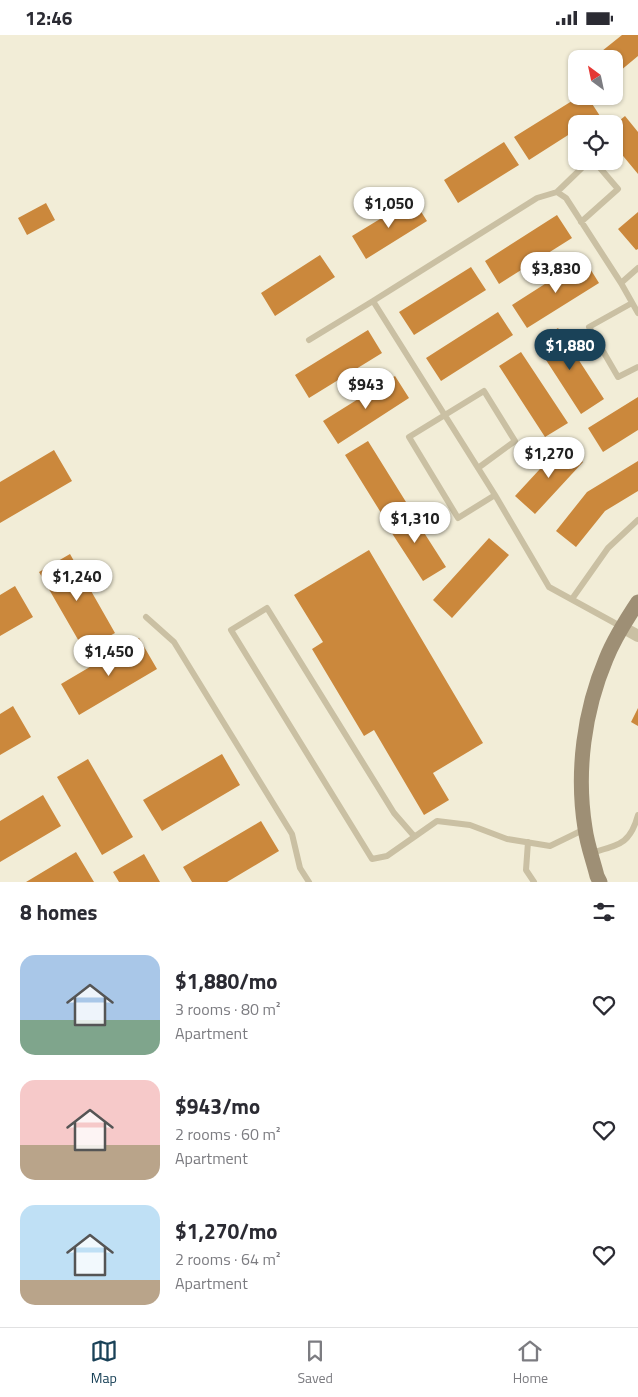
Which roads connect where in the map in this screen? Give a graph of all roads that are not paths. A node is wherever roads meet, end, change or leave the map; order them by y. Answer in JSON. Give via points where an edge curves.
{"nodes":[{"id":1,"x":580,"y":170,"type":"edge"},
{"id":2,"x":602,"y":170,"type":"edge"},
{"id":3,"x":557,"y":192,"type":"junction"},
{"id":4,"x":581,"y":222,"type":"junction"},
{"id":5,"x":638,"y":268,"type":"edge"},
{"id":6,"x":621,"y":283,"type":"junction"},
{"id":7,"x":373,"y":301,"type":"junction"},
{"id":8,"x":632,"y":303,"type":"junction"},
{"id":9,"x":638,"y":313,"type":"edge"},
{"id":10,"x":309,"y":340,"type":"dead end"},
{"id":11,"x":638,"y":367,"type":"edge"},
{"id":12,"x":444,"y":415,"type":"junction"},
{"id":13,"x":478,"y":468,"type":"junction"},
{"id":14,"x":496,"y":495,"type":"junction"},
{"id":15,"x":638,"y":520,"type":"edge"},
{"id":16,"x":572,"y":599,"type":"junction"},
{"id":17,"x":638,"y":602,"type":"edge"},
{"id":18,"x":146,"y":617,"type":"dead end"},
{"id":19,"x":622,"y":627,"type":"junction"},
{"id":20,"x":638,"y":636,"type":"edge"},
{"id":21,"x":638,"y":815,"type":"edge"},
{"id":22,"x":585,"y":829,"type":"junction"},
{"id":23,"x":636,"y":829,"type":"edge"},
{"id":24,"x":414,"y":836,"type":"junction"},
{"id":25,"x":528,"y":842,"type":"junction"},
{"id":26,"x":591,"y":853,"type":"junction"},
{"id":27,"x":309,"y":882,"type":"edge"},
{"id":28,"x":534,"y":882,"type":"edge"},
{"id":29,"x":600,"y":882,"type":"edge"}],
"edges":[{"from":1,"to":3,"type":"lane"},
{"from":2,"to":4,"type":"lane","via":[[618,189]]},
{"from":3,"to":4,"type":"lane","via":[[566,198]]},
{"from":3,"to":7,"type":"lane","via":[[537,198]]},
{"from":4,"to":6,"type":"lane"},
{"from":5,"to":6,"type":"lane"},
{"from":6,"to":8,"type":"lane"},
{"from":7,"to":10,"type":"lane"},
{"from":7,"to":12,"type":"lane"},
{"from":8,"to":9,"type":"lane"},
{"from":8,"to":11,"type":"lane","via":[[589,327],[618,377]]},
{"from":12,"to":13,"type":"lane"},
{"from":12,"to":13,"type":"lane","via":[[484,391],[515,441]]},
{"from":12,"to":14,"type":"lane","via":[[409,437],[458,517]]},
{"from":13,"to":14,"type":"lane"},
{"from":14,"to":16,"type":"lane","via":[[550,587]]},
{"from":15,"to":16,"type":"lane","via":[[608,548]]},
{"from":16,"to":19,"type":"lane"},
{"from":17,"to":19,"type":"street"},
{"from":18,"to":27,"type":"lane","via":[[174,642],[292,834],[300,868]]},
{"from":19,"to":20,"type":"street"},
{"from":19,"to":22,"type":"street","via":[[606,659],[583,746],[580,789]]},
{"from":21,"to":23,"type":"lane"},
{"from":22,"to":25,"type":"lane","via":[[550,846]]},
{"from":22,"to":26,"type":"street"},
{"from":23,"to":26,"type":"lane","via":[[624,841]]},
{"from":24,"to":24,"type":"lane","via":[[394,813],[268,608],[231,630],[372,859],[386,856]]},
{"from":24,"to":25,"type":"lane","via":[[437,821],[470,825],[507,839]]},
{"from":25,"to":28,"type":"lane","via":[[526,870]]},
{"from":26,"to":29,"type":"street"}]}
